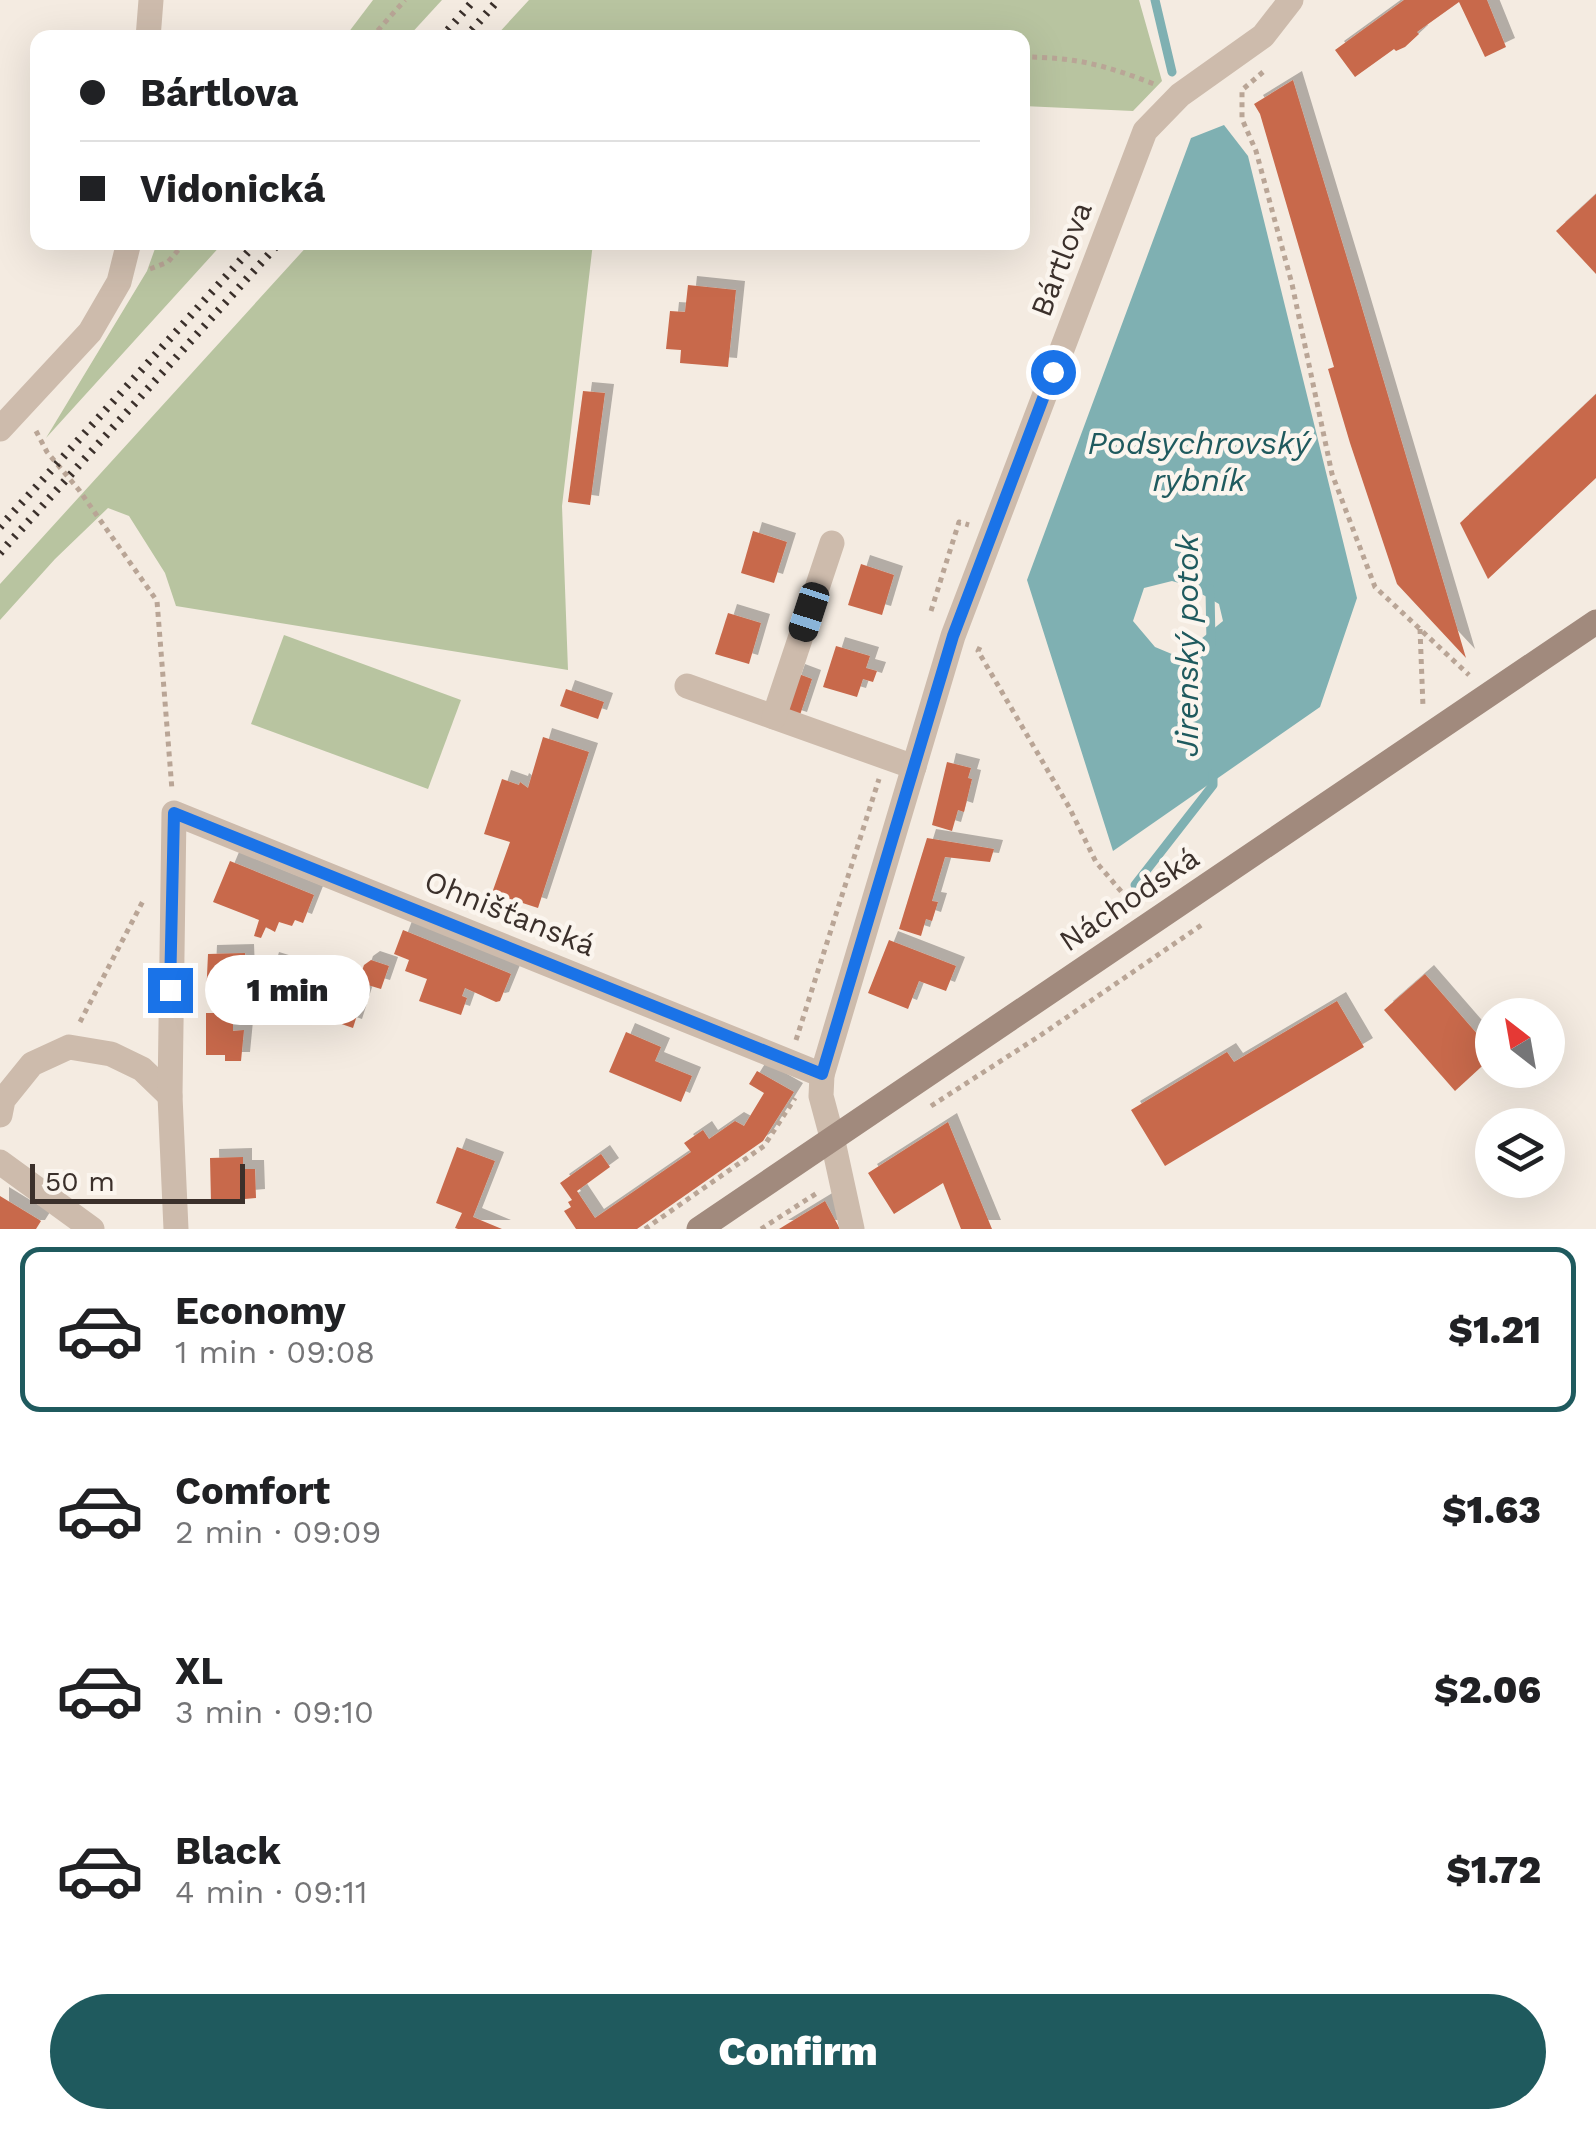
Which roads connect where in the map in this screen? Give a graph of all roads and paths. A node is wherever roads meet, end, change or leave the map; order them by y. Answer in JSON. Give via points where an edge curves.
{"nodes":[{"id":1,"x":151,"y":0,"type":"edge"},
{"id":2,"x":405,"y":0,"type":"edge"},
{"id":3,"x":1291,"y":0,"type":"edge"},
{"id":4,"x":149,"y":30,"type":"edge"},
{"id":5,"x":378,"y":30,"type":"edge"},
{"id":6,"x":1030,"y":57,"type":"edge"},
{"id":7,"x":1266,"y":69,"type":"dead end"},
{"id":8,"x":1180,"y":94,"type":"junction"},
{"id":9,"x":127,"y":250,"type":"edge"},
{"id":10,"x":178,"y":250,"type":"edge"},
{"id":11,"x":119,"y":282,"type":"junction"},
{"id":12,"x":0,"y":429,"type":"edge"},
{"id":13,"x":47,"y":452,"type":"dead end"},
{"id":14,"x":959,"y":522,"type":"dead end"},
{"id":15,"x":832,"y":543,"type":"dead end"},
{"id":16,"x":931,"y":612,"type":"dead end"},
{"id":17,"x":1596,"y":622,"type":"edge"},
{"id":18,"x":1420,"y":629,"type":"junction"},
{"id":19,"x":984,"y":632,"type":"dead end"},
{"id":20,"x":1472,"y":677,"type":"dead end"},
{"id":21,"x":687,"y":686,"type":"dead end"},
{"id":22,"x":1423,"y":710,"type":"dead end"},
{"id":23,"x":774,"y":717,"type":"junction"},
{"id":24,"x":886,"y":757,"type":"junction"},
{"id":25,"x":914,"y":767,"type":"junction"},
{"id":26,"x":174,"y":813,"type":"junction"},
{"id":27,"x":146,"y":896,"type":"dead end"},
{"id":28,"x":1132,"y":904,"type":"dead end"},
{"id":29,"x":69,"y":1048,"type":"junction"},
{"id":30,"x":780,"y":1056,"type":"junction"},
{"id":31,"x":821,"y":1085,"type":"junction"},
{"id":32,"x":170,"y":1096,"type":"junction"},
{"id":33,"x":0,"y":1116,"type":"edge"},
{"id":34,"x":832,"y":1138,"type":"junction"},
{"id":35,"x":0,"y":1162,"type":"edge"},
{"id":36,"x":92,"y":1229,"type":"edge"},
{"id":37,"x":176,"y":1229,"type":"edge"},
{"id":38,"x":644,"y":1229,"type":"edge"},
{"id":39,"x":699,"y":1229,"type":"edge"},
{"id":40,"x":852,"y":1229,"type":"edge"}],
"edges":[{"from":1,"to":4,"type":"street"},
{"from":2,"to":5,"type":"path"},
{"from":3,"to":8,"type":"street","name":"Bártlova","via":[[1263,36]]},
{"from":6,"to":8,"type":"path","via":[[1069,57]]},
{"from":7,"to":18,"type":"path","via":[[1242,90],[1242,119],[1292,284],[1332,474],[1374,587]]},
{"from":8,"to":25,"type":"street","name":"Bártlova","via":[[1145,131],[953,636]]},
{"from":9,"to":11,"type":"street"},
{"from":10,"to":11,"type":"path","via":[[168,262]]},
{"from":11,"to":12,"type":"street","via":[[90,332]]},
{"from":13,"to":26,"type":"path","via":[[158,601]]},
{"from":14,"to":16,"type":"path"},
{"from":15,"to":23,"type":"street"},
{"from":17,"to":34,"type":"main road","name":"Náchodská"},
{"from":18,"to":20,"type":"path"},
{"from":18,"to":22,"type":"path"},
{"from":19,"to":28,"type":"path","via":[[978,651],[1096,862]]},
{"from":21,"to":23,"type":"street"},
{"from":23,"to":24,"type":"street"},
{"from":24,"to":25,"type":"street"},
{"from":24,"to":30,"type":"path","via":[[794,1046],[782,1044]]},
{"from":25,"to":31,"type":"street","name":"Bártlova"},
{"from":26,"to":30,"type":"street","name":"Ohnišťanská"},
{"from":26,"to":32,"type":"street"},
{"from":27,"to":29,"type":"path"},
{"from":29,"to":32,"type":"street","via":[[111,1054],[142,1069]]},
{"from":29,"to":33,"type":"street","via":[[32,1064],[3,1100]]},
{"from":30,"to":31,"type":"street","name":"Ohnišťanská"},
{"from":31,"to":34,"type":"street"},
{"from":31,"to":38,"type":"path","via":[[797,1095],[764,1146]]},
{"from":32,"to":37,"type":"street"},
{"from":34,"to":39,"type":"main road","name":"Náchodská"},
{"from":34,"to":40,"type":"street"},
{"from":35,"to":36,"type":"street"}]}
